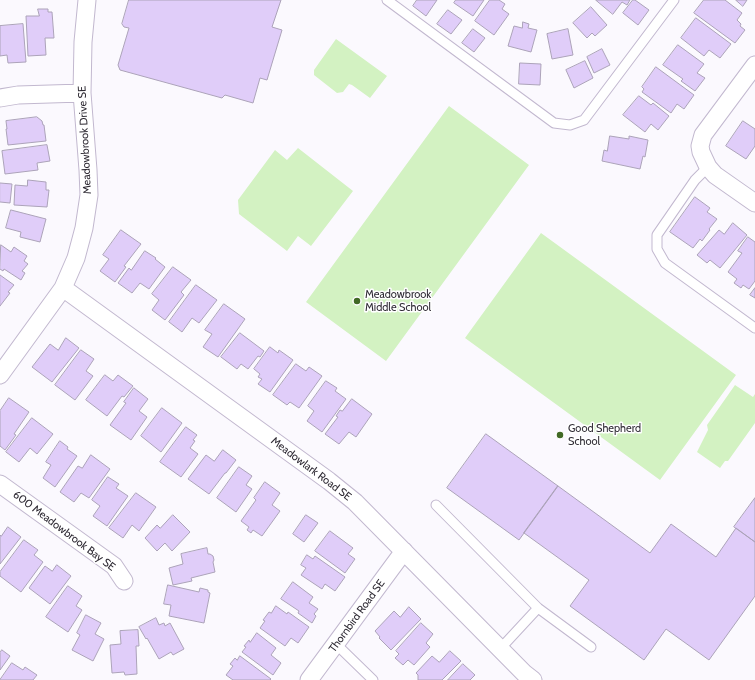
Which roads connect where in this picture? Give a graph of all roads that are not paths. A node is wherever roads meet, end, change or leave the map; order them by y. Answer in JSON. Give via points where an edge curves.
{"nodes":[{"id":1,"x":87,"y":0,"type":"edge"},
{"id":2,"x":387,"y":0,"type":"edge"},
{"id":3,"x":674,"y":0,"type":"edge"},
{"id":4,"x":754,"y":70,"type":"edge"},
{"id":5,"x":82,"y":93,"type":"junction"},
{"id":6,"x":0,"y":98,"type":"edge"},
{"id":7,"x":708,"y":167,"type":"junction"},
{"id":8,"x":755,"y":203,"type":"edge"},
{"id":9,"x":63,"y":288,"type":"junction"},
{"id":10,"x":755,"y":328,"type":"edge"},
{"id":11,"x":0,"y":375,"type":"edge"},
{"id":12,"x":0,"y":484,"type":"edge"},
{"id":13,"x":436,"y":504,"type":"dead end"},
{"id":14,"x":404,"y":551,"type":"junction"},
{"id":15,"x":124,"y":581,"type":"dead end"},
{"id":16,"x":538,"y":608,"type":"junction"},
{"id":17,"x":336,"y":644,"type":"junction"},
{"id":18,"x":591,"y":647,"type":"dead end"},
{"id":19,"x":500,"y":649,"type":"junction"},
{"id":20,"x":309,"y":680,"type":"edge"},
{"id":21,"x":373,"y":680,"type":"edge"},
{"id":22,"x":533,"y":680,"type":"edge"}],
"edges":[{"from":1,"to":5,"type":"street","name":"Meadowbrook Drive SE"},
{"from":2,"to":3,"type":"lane","via":[[554,123],[570,125],[584,120]]},
{"from":4,"to":7,"type":"street","via":[[703,135],[700,146]]},
{"from":5,"to":6,"type":"street"},
{"from":5,"to":9,"type":"street","name":"Meadowbrook Drive SE","via":[[89,196],[76,258]]},
{"from":7,"to":8,"type":"street","via":[[715,175]]},
{"from":7,"to":10,"type":"lane","via":[[695,180],[657,235],[657,249],[665,262]]},
{"from":9,"to":11,"type":"street","name":"Meadowbrook Drive SE"},
{"from":9,"to":14,"type":"street","name":"Meadowlark Road SE","via":[[355,502]]},
{"from":12,"to":15,"type":"street","name":"600 Meadowbrook Bay SE","via":[[114,566]]},
{"from":13,"to":16,"type":"lane"},
{"from":14,"to":17,"type":"street","name":"Thornbird Road SE"},
{"from":14,"to":19,"type":"street","name":"Meadowlark Road SE"},
{"from":16,"to":18,"type":"lane"},
{"from":16,"to":19,"type":"lane"},
{"from":17,"to":20,"type":"street","name":"Thornbird Road SE"},
{"from":17,"to":21,"type":"lane"},
{"from":19,"to":22,"type":"street","name":"Meadowlark Road SE"}]}
